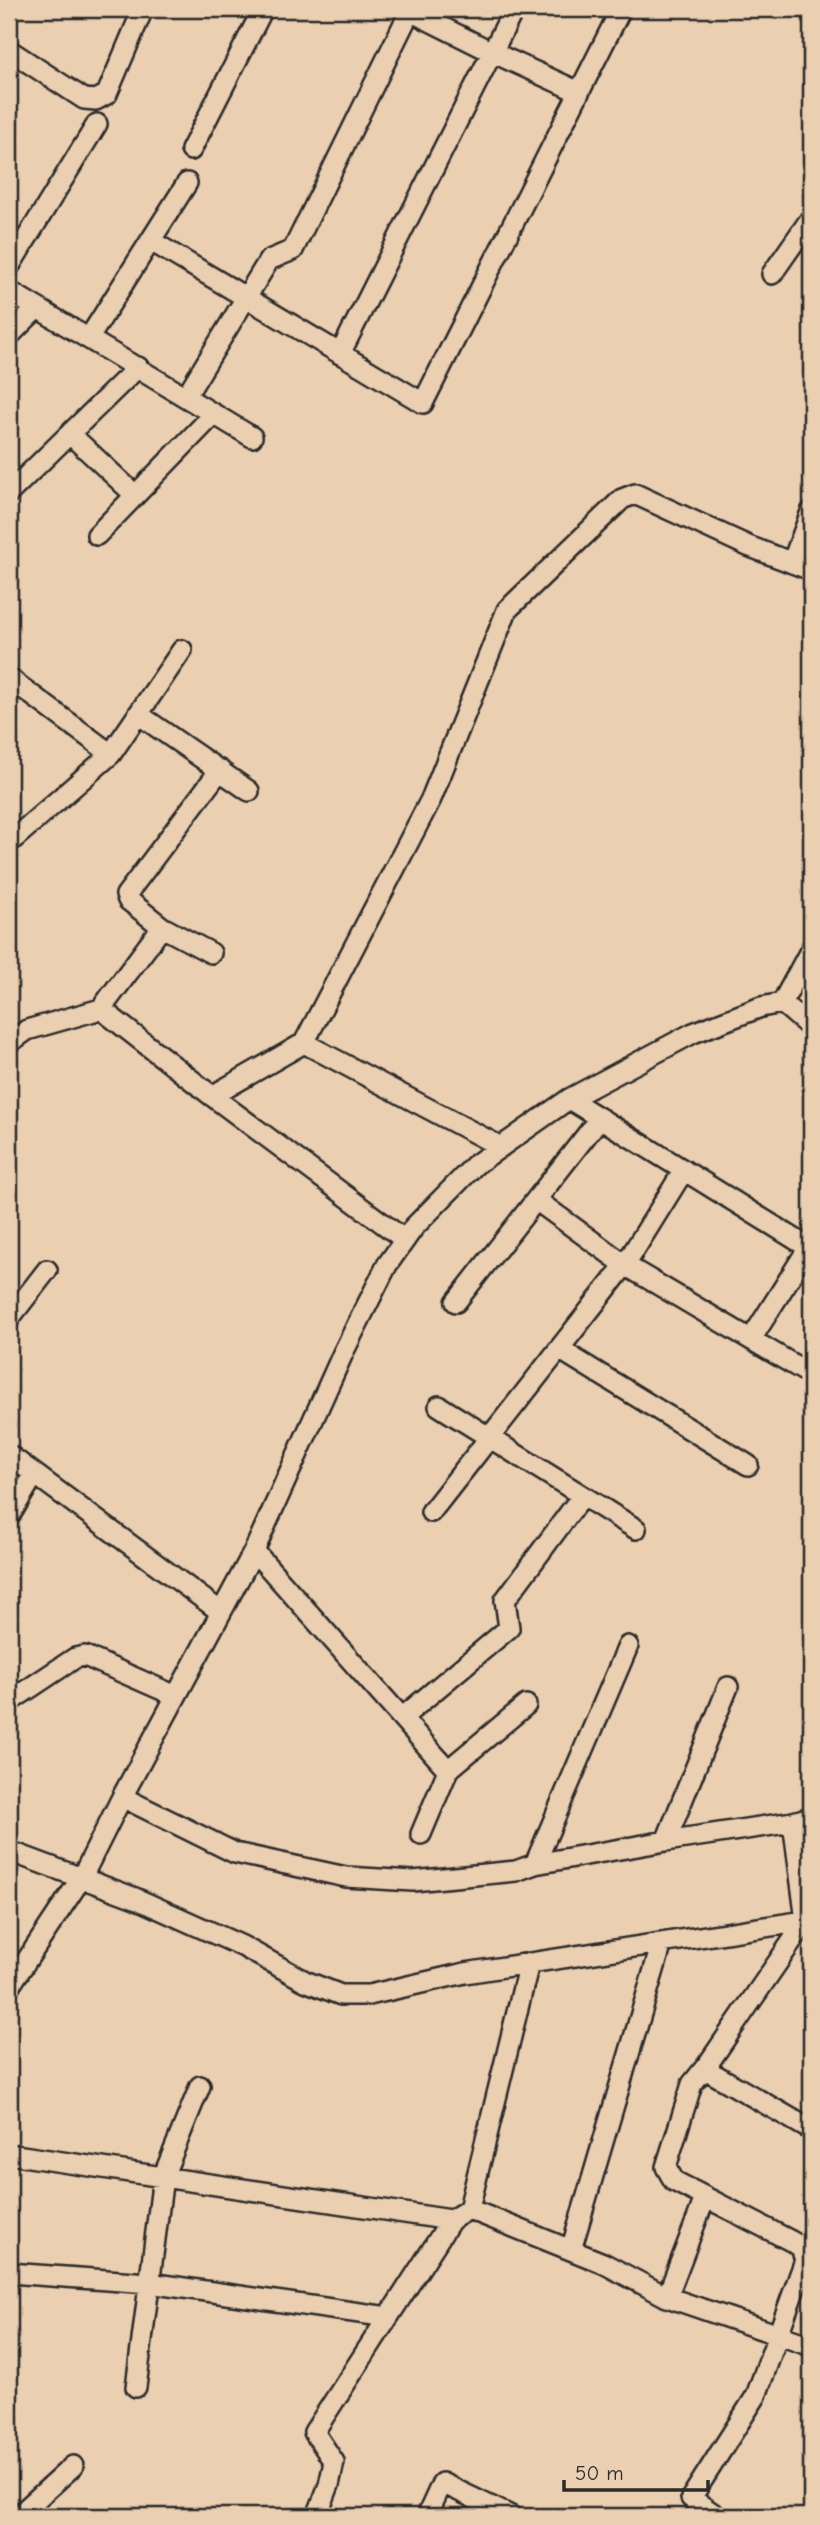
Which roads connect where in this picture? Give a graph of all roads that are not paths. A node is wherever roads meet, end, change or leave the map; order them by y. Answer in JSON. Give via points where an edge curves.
{"nodes":[{"id":1,"x":143,"y":9,"type":"edge"},
{"id":2,"x":263,"y":9,"type":"edge"},
{"id":3,"x":514,"y":9,"type":"edge"},
{"id":4,"x":621,"y":9,"type":"edge"},
{"id":5,"x":411,"y":10,"type":"edge"},
{"id":6,"x":9,"y":50,"type":"edge"},
{"id":7,"x":492,"y":52,"type":"junction"},
{"id":8,"x":579,"y":92,"type":"junction"},
{"id":9,"x":97,"y":124,"type":"dead end"},
{"id":10,"x":191,"y":150,"type":"dead end"},
{"id":11,"x":187,"y":183,"type":"dead end"},
{"id":12,"x":811,"y":218,"type":"edge"},
{"id":13,"x":150,"y":241,"type":"junction"},
{"id":14,"x":9,"y":267,"type":"edge"},
{"id":15,"x":772,"y":274,"type":"dead end"},
{"id":16,"x":9,"y":291,"type":"edge"},
{"id":17,"x":246,"y":297,"type":"junction"},
{"id":18,"x":37,"y":308,"type":"junction"},
{"id":19,"x":9,"y":336,"type":"edge"},
{"id":20,"x":89,"y":338,"type":"junction"},
{"id":21,"x":340,"y":354,"type":"junction"},
{"id":22,"x":138,"y":367,"type":"junction"},
{"id":23,"x":186,"y":396,"type":"junction"},
{"id":24,"x":214,"y":414,"type":"junction"},
{"id":25,"x":70,"y":434,"type":"junction"},
{"id":26,"x":251,"y":437,"type":"dead end"},
{"id":27,"x":9,"y":493,"type":"edge"},
{"id":28,"x":135,"y":495,"type":"junction"},
{"id":29,"x":811,"y":512,"type":"edge"},
{"id":30,"x":97,"y":535,"type":"dead end"},
{"id":31,"x":792,"y":563,"type":"junction"},
{"id":32,"x":811,"y":570,"type":"edge"},
{"id":33,"x":181,"y":650,"type":"dead end"},
{"id":34,"x":9,"y":678,"type":"edge"},
{"id":35,"x":138,"y":714,"type":"junction"},
{"id":36,"x":111,"y":754,"type":"junction"},
{"id":37,"x":220,"y":770,"type":"junction"},
{"id":38,"x":249,"y":792,"type":"dead end"},
{"id":39,"x":13,"y":833,"type":"edge"},
{"id":40,"x":162,"y":927,"type":"junction"},
{"id":41,"x":811,"y":949,"type":"edge"},
{"id":42,"x":211,"y":953,"type":"dead end"},
{"id":43,"x":782,"y":1003,"type":"junction"},
{"id":44,"x":101,"y":1009,"type":"junction"},
{"id":45,"x":811,"y":1028,"type":"edge"},
{"id":46,"x":9,"y":1043,"type":"edge"},
{"id":47,"x":304,"y":1043,"type":"junction"},
{"id":48,"x":212,"y":1096,"type":"junction"},
{"id":49,"x":569,"y":1099,"type":"junction"},
{"id":50,"x":600,"y":1118,"type":"junction"},
{"id":51,"x":501,"y":1147,"type":"junction"},
{"id":52,"x":684,"y":1170,"type":"junction"},
{"id":53,"x":536,"y":1200,"type":"junction"},
{"id":54,"x":405,"y":1240,"type":"junction"},
{"id":55,"x":810,"y":1248,"type":"edge"},
{"id":56,"x":625,"y":1265,"type":"junction"},
{"id":57,"x":47,"y":1270,"type":"dead end"},
{"id":58,"x":456,"y":1302,"type":"dead end"},
{"id":59,"x":9,"y":1319,"type":"edge"},
{"id":60,"x":752,"y":1338,"type":"junction"},
{"id":61,"x":559,"y":1349,"type":"junction"},
{"id":62,"x":811,"y":1375,"type":"edge"},
{"id":63,"x":439,"y":1406,"type":"dead end"},
{"id":64,"x":490,"y":1438,"type":"junction"},
{"id":65,"x":9,"y":1455,"type":"edge"},
{"id":66,"x":748,"y":1465,"type":"dead end"},
{"id":67,"x":34,"y":1475,"type":"junction"},
{"id":68,"x":582,"y":1496,"type":"junction"},
{"id":69,"x":431,"y":1511,"type":"dead end"},
{"id":70,"x":9,"y":1517,"type":"edge"},
{"id":71,"x":636,"y":1529,"type":"dead end"},
{"id":72,"x":254,"y":1551,"type":"junction"},
{"id":73,"x":221,"y":1612,"type":"junction"},
{"id":74,"x":628,"y":1646,"type":"dead end"},
{"id":75,"x":728,"y":1687,"type":"dead end"},
{"id":76,"x":176,"y":1696,"type":"junction"},
{"id":77,"x":9,"y":1702,"type":"edge"},
{"id":78,"x":526,"y":1705,"type":"dead end"},
{"id":79,"x":403,"y":1717,"type":"junction"},
{"id":80,"x":449,"y":1770,"type":"junction"},
{"id":81,"x":122,"y":1797,"type":"junction"},
{"id":82,"x":802,"y":1820,"type":"edge"},
{"id":83,"x":421,"y":1834,"type":"dead end"},
{"id":84,"x":666,"y":1841,"type":"junction"},
{"id":85,"x":9,"y":1851,"type":"edge"},
{"id":86,"x":535,"y":1864,"type":"junction"},
{"id":87,"x":82,"y":1877,"type":"junction"},
{"id":88,"x":809,"y":1921,"type":"edge"},
{"id":89,"x":662,"y":1943,"type":"junction"},
{"id":90,"x":530,"y":1963,"type":"junction"},
{"id":91,"x":9,"y":1987,"type":"edge"},
{"id":92,"x":708,"y":2064,"type":"junction"},
{"id":93,"x":200,"y":2086,"type":"dead end"},
{"id":94,"x":811,"y":2130,"type":"edge"},
{"id":95,"x":9,"y":2154,"type":"edge"},
{"id":96,"x":163,"y":2177,"type":"junction"},
{"id":97,"x":705,"y":2197,"type":"junction"},
{"id":98,"x":469,"y":2209,"type":"junction"},
{"id":99,"x":451,"y":2220,"type":"junction"},
{"id":100,"x":571,"y":2250,"type":"junction"},
{"id":101,"x":9,"y":2273,"type":"edge"},
{"id":102,"x":149,"y":2283,"type":"junction"},
{"id":103,"x":667,"y":2297,"type":"junction"},
{"id":104,"x":388,"y":2317,"type":"junction"},
{"id":105,"x":779,"y":2334,"type":"junction"},
{"id":106,"x":811,"y":2346,"type":"edge"},
{"id":107,"x":136,"y":2387,"type":"dead end"},
{"id":108,"x":73,"y":2466,"type":"dead end"},
{"id":109,"x":711,"y":2515,"type":"edge"},
{"id":110,"x":18,"y":2516,"type":"edge"},
{"id":111,"x":317,"y":2516,"type":"edge"},
{"id":112,"x":427,"y":2516,"type":"edge"},
{"id":113,"x":511,"y":2516,"type":"edge"}],
"edges":[{"from":1,"to":6,"type":"street","via":[[107,94],[96,100],[84,99]]},
{"from":2,"to":10,"type":"street"},
{"from":3,"to":7,"type":"street"},
{"from":4,"to":8,"type":"street"},
{"from":5,"to":7,"type":"street"},
{"from":5,"to":17,"type":"street","via":[[293,250],[269,260]]},
{"from":7,"to":8,"type":"street"},
{"from":7,"to":21,"type":"street"},
{"from":8,"to":21,"type":"street","via":[[423,403]]},
{"from":9,"to":14,"type":"street"},
{"from":11,"to":13,"type":"street"},
{"from":12,"to":15,"type":"street"},
{"from":13,"to":17,"type":"street"},
{"from":13,"to":20,"type":"street"},
{"from":16,"to":18,"type":"street"},
{"from":17,"to":21,"type":"street"},
{"from":17,"to":23,"type":"street"},
{"from":18,"to":19,"type":"street"},
{"from":18,"to":20,"type":"street"},
{"from":20,"to":22,"type":"street"},
{"from":22,"to":23,"type":"street"},
{"from":22,"to":25,"type":"street"},
{"from":23,"to":24,"type":"street"},
{"from":24,"to":26,"type":"street"},
{"from":24,"to":28,"type":"street"},
{"from":25,"to":27,"type":"street"},
{"from":25,"to":28,"type":"street"},
{"from":28,"to":30,"type":"street"},
{"from":29,"to":31,"type":"street"},
{"from":31,"to":32,"type":"street"},
{"from":31,"to":47,"type":"street","via":[[635,494],[622,499],[507,610],[431,799]]},
{"from":33,"to":35,"type":"street"},
{"from":34,"to":36,"type":"street"},
{"from":35,"to":36,"type":"street"},
{"from":35,"to":37,"type":"street"},
{"from":36,"to":39,"type":"street"},
{"from":37,"to":38,"type":"street"},
{"from":37,"to":40,"type":"street","via":[[126,895]]},
{"from":40,"to":42,"type":"street"},
{"from":40,"to":44,"type":"street"},
{"from":41,"to":43,"type":"street"},
{"from":43,"to":45,"type":"street"},
{"from":43,"to":49,"type":"street","via":[[693,1032]]},
{"from":44,"to":46,"type":"street","via":[[27,1030]]},
{"from":44,"to":48,"type":"street"},
{"from":47,"to":48,"type":"street"},
{"from":47,"to":51,"type":"street"},
{"from":48,"to":54,"type":"street"},
{"from":49,"to":50,"type":"street"},
{"from":49,"to":51,"type":"street"},
{"from":50,"to":52,"type":"street"},
{"from":50,"to":53,"type":"street"},
{"from":51,"to":54,"type":"street","via":[[475,1165]]},
{"from":52,"to":55,"type":"street"},
{"from":52,"to":56,"type":"street"},
{"from":53,"to":56,"type":"street"},
{"from":53,"to":58,"type":"street"},
{"from":54,"to":72,"type":"street","via":[[387,1265],[344,1351]]},
{"from":55,"to":60,"type":"street"},
{"from":56,"to":60,"type":"street"},
{"from":56,"to":61,"type":"street"},
{"from":57,"to":59,"type":"street"},
{"from":60,"to":62,"type":"street"},
{"from":61,"to":64,"type":"street"},
{"from":61,"to":66,"type":"street"},
{"from":63,"to":64,"type":"street"},
{"from":64,"to":68,"type":"street"},
{"from":64,"to":69,"type":"street"},
{"from":65,"to":67,"type":"street"},
{"from":67,"to":70,"type":"street"},
{"from":67,"to":73,"type":"street"},
{"from":68,"to":71,"type":"street"},
{"from":68,"to":79,"type":"street","via":[[505,1600],[509,1628]]},
{"from":72,"to":73,"type":"street"},
{"from":72,"to":79,"type":"street"},
{"from":73,"to":76,"type":"street"},
{"from":74,"to":86,"type":"street"},
{"from":75,"to":84,"type":"street"},
{"from":76,"to":77,"type":"street","via":[[85,1656]]},
{"from":76,"to":81,"type":"street"},
{"from":78,"to":80,"type":"street"},
{"from":79,"to":80,"type":"street"},
{"from":80,"to":83,"type":"street"},
{"from":81,"to":86,"type":"street","via":[[234,1853],[346,1877],[412,1881],[516,1871]]},
{"from":81,"to":87,"type":"street"},
{"from":82,"to":84,"type":"street"},
{"from":82,"to":88,"type":"street"},
{"from":84,"to":86,"type":"street"},
{"from":85,"to":87,"type":"street"},
{"from":87,"to":90,"type":"street","via":[[242,1946],[341,1995],[369,1994]]},
{"from":87,"to":91,"type":"street"},
{"from":88,"to":89,"type":"street"},
{"from":88,"to":92,"type":"street"},
{"from":89,"to":90,"type":"street"},
{"from":89,"to":100,"type":"street"},
{"from":90,"to":98,"type":"street"},
{"from":92,"to":94,"type":"street","via":[[712,2073]]},
{"from":92,"to":97,"type":"street","via":[[692,2084],[666,2167],[674,2181]]},
{"from":93,"to":96,"type":"street"},
{"from":95,"to":96,"type":"street"},
{"from":96,"to":99,"type":"street"},
{"from":96,"to":102,"type":"street"},
{"from":97,"to":103,"type":"street"},
{"from":97,"to":105,"type":"street","via":[[801,2247],[805,2260]]},
{"from":98,"to":99,"type":"street"},
{"from":98,"to":100,"type":"street"},
{"from":99,"to":104,"type":"street"},
{"from":100,"to":103,"type":"street"},
{"from":101,"to":102,"type":"street"},
{"from":102,"to":104,"type":"street"},
{"from":102,"to":107,"type":"street"},
{"from":103,"to":105,"type":"street"},
{"from":104,"to":111,"type":"street","via":[[314,2432],[334,2462]]},
{"from":105,"to":106,"type":"street"},
{"from":105,"to":109,"type":"street","via":[[756,2396],[691,2498]]},
{"from":108,"to":110,"type":"street"},
{"from":112,"to":113,"type":"street","via":[[442,2483]]}]}
